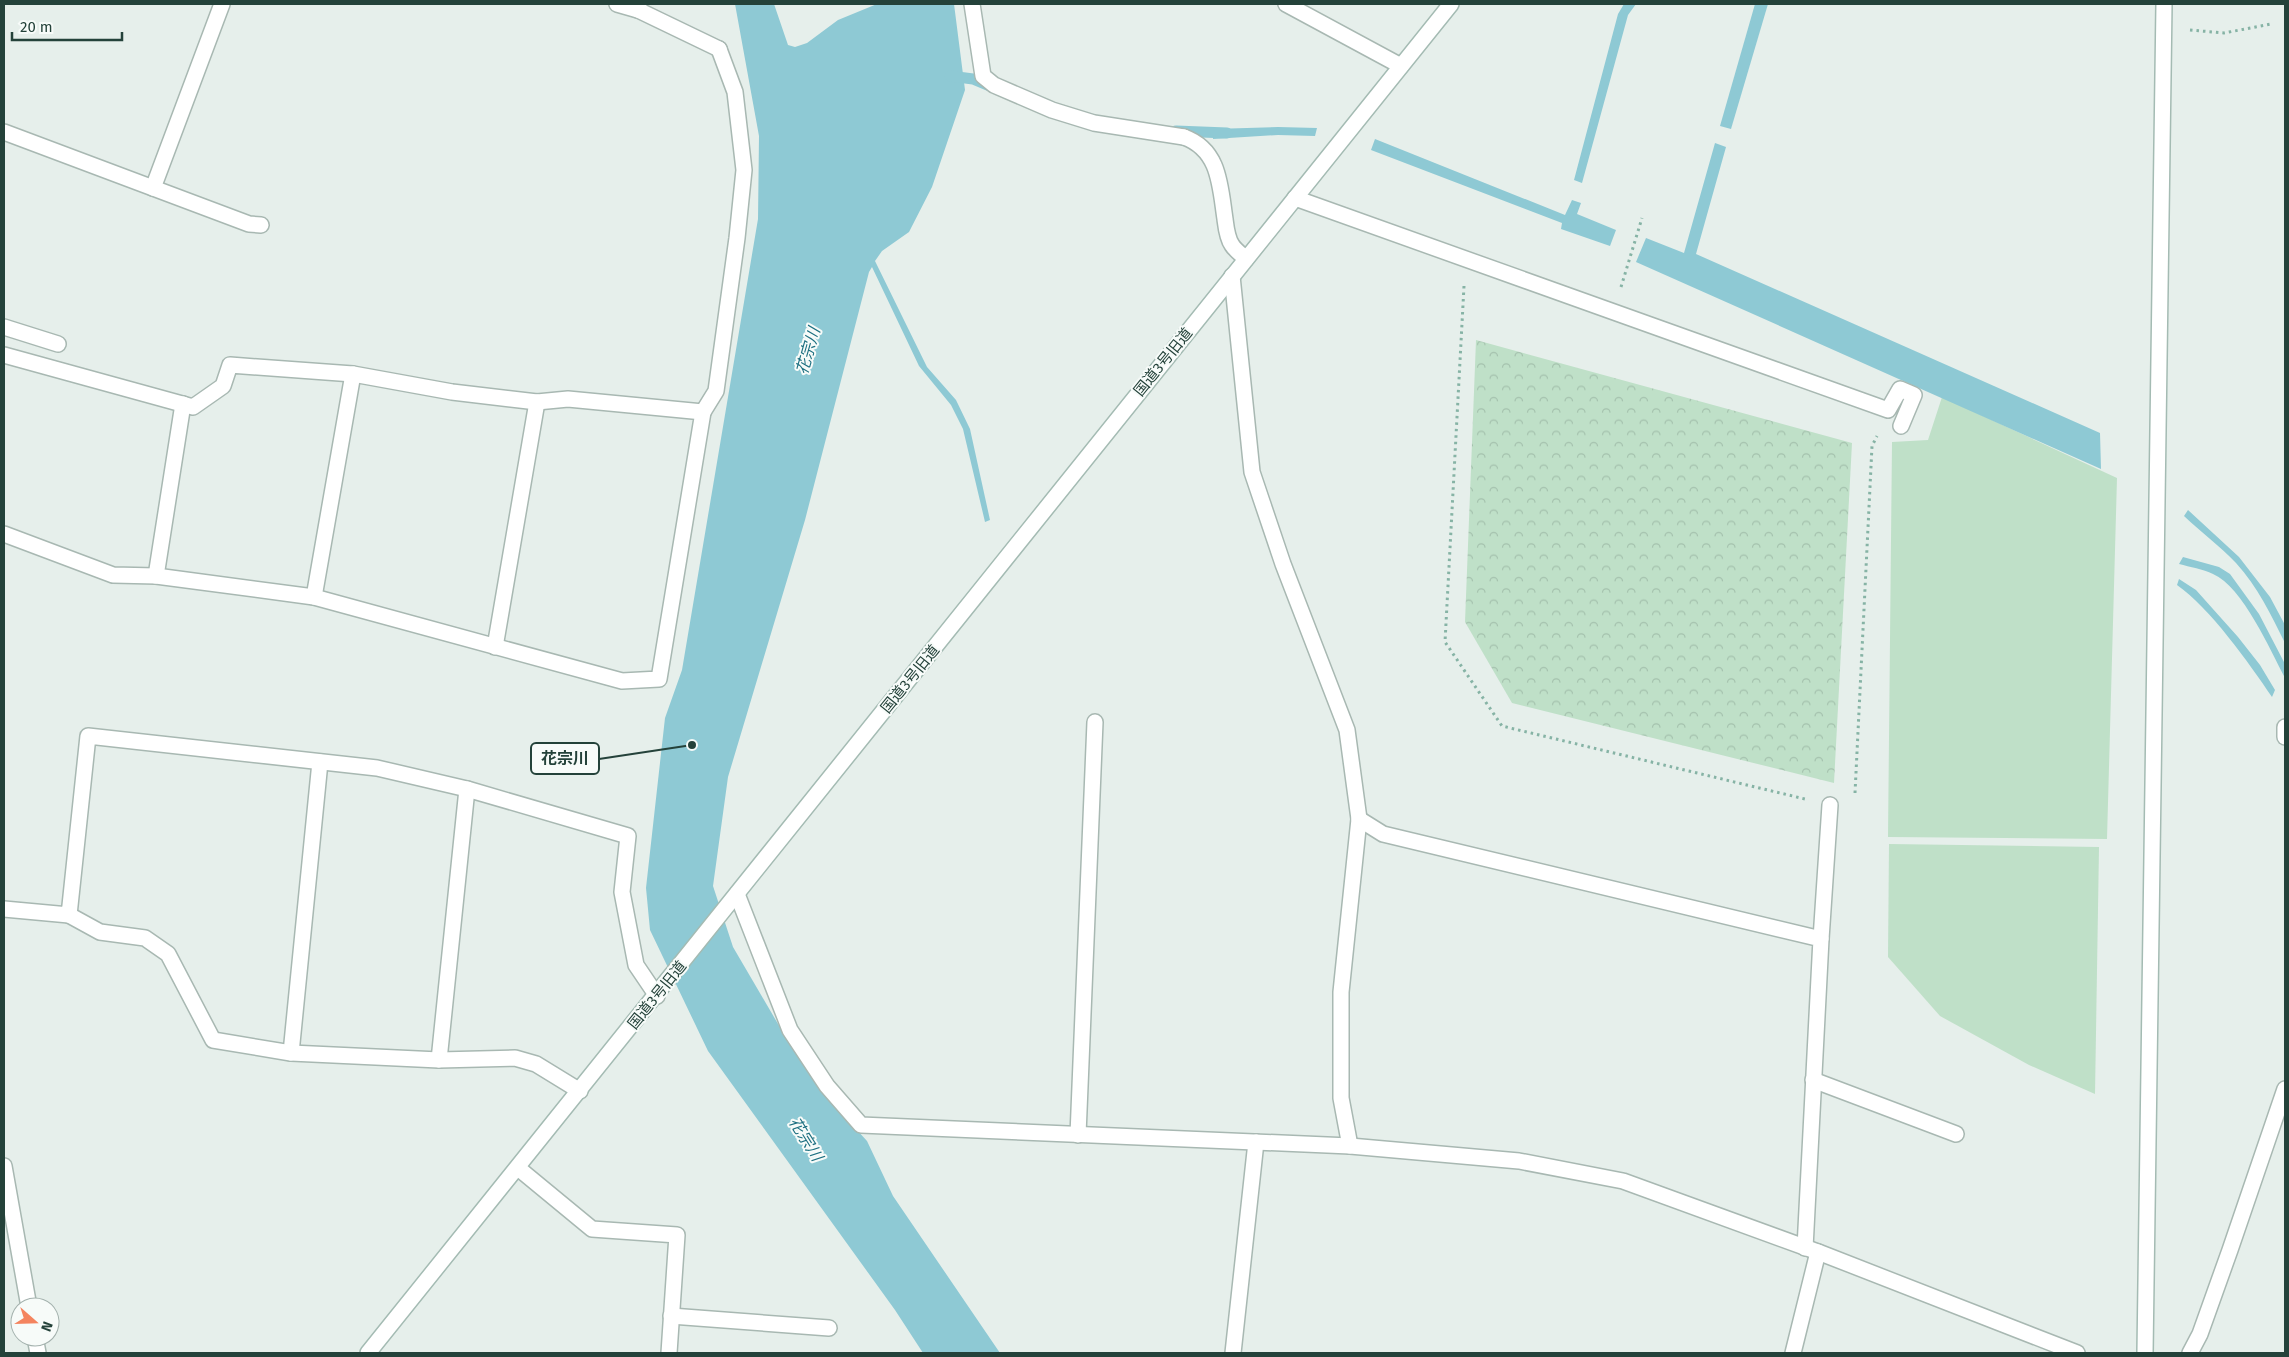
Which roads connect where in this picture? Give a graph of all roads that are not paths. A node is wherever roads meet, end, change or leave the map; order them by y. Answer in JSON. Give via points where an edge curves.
{"nodes":[{"id":1,"x":222,"y":4,"type":"edge"},
{"id":2,"x":617,"y":4,"type":"edge"},
{"id":3,"x":972,"y":4,"type":"edge"},
{"id":4,"x":1286,"y":4,"type":"edge"},
{"id":5,"x":1451,"y":4,"type":"edge"},
{"id":6,"x":2164,"y":4,"type":"edge"},
{"id":7,"x":638,"y":7,"type":"edge"},
{"id":8,"x":1401,"y":66,"type":"junction"},
{"id":9,"x":4,"y":132,"type":"edge"},
{"id":10,"x":153,"y":188,"type":"junction"},
{"id":11,"x":1295,"y":198,"type":"junction"},
{"id":12,"x":262,"y":225,"type":"dead end"},
{"id":13,"x":1246,"y":259,"type":"junction"},
{"id":14,"x":1232,"y":276,"type":"junction"},
{"id":15,"x":4,"y":327,"type":"edge"},
{"id":16,"x":58,"y":344,"type":"dead end"},
{"id":17,"x":4,"y":355,"type":"edge"},
{"id":18,"x":353,"y":374,"type":"junction"},
{"id":19,"x":537,"y":402,"type":"junction"},
{"id":20,"x":183,"y":404,"type":"junction"},
{"id":21,"x":703,"y":412,"type":"junction"},
{"id":22,"x":1901,"y":426,"type":"dead end"},
{"id":23,"x":4,"y":534,"type":"edge"},
{"id":24,"x":156,"y":576,"type":"junction"},
{"id":25,"x":314,"y":597,"type":"junction"},
{"id":26,"x":495,"y":647,"type":"junction"},
{"id":27,"x":1095,"y":722,"type":"dead end"},
{"id":28,"x":2285,"y":727,"type":"edge"},
{"id":29,"x":2285,"y":736,"type":"edge"},
{"id":30,"x":320,"y":762,"type":"junction"},
{"id":31,"x":467,"y":789,"type":"junction"},
{"id":32,"x":1830,"y":805,"type":"road end"},
{"id":33,"x":1359,"y":819,"type":"junction"},
{"id":34,"x":734,"y":899,"type":"junction"},
{"id":35,"x":4,"y":909,"type":"edge"},
{"id":36,"x":69,"y":915,"type":"junction"},
{"id":37,"x":1821,"y":939,"type":"junction"},
{"id":38,"x":660,"y":992,"type":"junction"},
{"id":39,"x":291,"y":1053,"type":"junction"},
{"id":40,"x":439,"y":1060,"type":"junction"},
{"id":41,"x":1813,"y":1080,"type":"junction"},
{"id":42,"x":2285,"y":1089,"type":"edge"},
{"id":43,"x":580,"y":1092,"type":"junction"},
{"id":44,"x":2282,"y":1110,"type":"edge"},
{"id":45,"x":1956,"y":1134,"type":"dead end"},
{"id":46,"x":1078,"y":1135,"type":"junction"},
{"id":47,"x":1256,"y":1142,"type":"junction"},
{"id":48,"x":1350,"y":1146,"type":"junction"},
{"id":49,"x":518,"y":1168,"type":"junction"},
{"id":50,"x":4,"y":1171,"type":"edge"},
{"id":51,"x":1811,"y":1250,"type":"junction"},
{"id":52,"x":27,"y":1297,"type":"edge"},
{"id":53,"x":671,"y":1316,"type":"junction"},
{"id":54,"x":829,"y":1328,"type":"dead end"},
{"id":55,"x":368,"y":1353,"type":"edge"},
{"id":56,"x":669,"y":1353,"type":"edge"},
{"id":57,"x":1233,"y":1353,"type":"edge"},
{"id":58,"x":1793,"y":1353,"type":"edge"},
{"id":59,"x":2077,"y":1353,"type":"edge"},
{"id":60,"x":2145,"y":1353,"type":"edge"},
{"id":61,"x":2190,"y":1353,"type":"edge"}],
"edges":[{"from":1,"to":10,"type":"street"},
{"from":2,"to":7,"type":"street"},
{"from":3,"to":13,"type":"street","via":[[983,76],[994,85],[1052,110],[1094,123],[1184,137],[1197,142],[1212,160],[1218,176],[1232,246]]},
{"from":4,"to":8,"type":"street"},
{"from":5,"to":8,"type":"street","name":"国道3号旧道"},
{"from":6,"to":60,"type":"street"},
{"from":7,"to":21,"type":"street","via":[[719,49],[735,92],[744,170],[716,391]]},
{"from":8,"to":11,"type":"street","name":"国道3号旧道"},
{"from":9,"to":10,"type":"street"},
{"from":10,"to":12,"type":"street","via":[[249,224]]},
{"from":11,"to":13,"type":"street","name":"国道3号旧道"},
{"from":11,"to":22,"type":"street","via":[[1888,410],[1900,389],[1914,395]]},
{"from":13,"to":14,"type":"street","name":"国道3号旧道"},
{"from":14,"to":33,"type":"street","via":[[1252,472],[1283,564],[1347,730]]},
{"from":14,"to":34,"type":"street","name":"国道3号旧道"},
{"from":15,"to":16,"type":"street"},
{"from":17,"to":20,"type":"street"},
{"from":18,"to":19,"type":"street","via":[[452,392]]},
{"from":18,"to":20,"type":"street","via":[[230,365],[223,386],[193,407]]},
{"from":18,"to":25,"type":"street"},
{"from":19,"to":21,"type":"street","via":[[568,399]]},
{"from":19,"to":26,"type":"street"},
{"from":20,"to":24,"type":"street"},
{"from":21,"to":26,"type":"street","via":[[659,679],[622,681]]},
{"from":23,"to":24,"type":"street","via":[[113,576]]},
{"from":24,"to":25,"type":"street"},
{"from":25,"to":26,"type":"street"},
{"from":27,"to":46,"type":"street"},
{"from":28,"to":29,"type":"street"},
{"from":30,"to":31,"type":"street","via":[[377,768]]},
{"from":30,"to":36,"type":"street","via":[[88,736]]},
{"from":30,"to":39,"type":"street"},
{"from":31,"to":38,"type":"street","via":[[628,836],[622,892],[636,964]]},
{"from":31,"to":40,"type":"street"},
{"from":32,"to":37,"type":"street"},
{"from":33,"to":37,"type":"street","via":[[1383,834]]},
{"from":33,"to":48,"type":"street","via":[[1341,992],[1341,1098]]},
{"from":34,"to":38,"type":"street","name":"国道3号旧道"},
{"from":34,"to":46,"type":"street","via":[[790,1030],[827,1086],[861,1125]]},
{"from":35,"to":36,"type":"street"},
{"from":36,"to":39,"type":"street","via":[[100,932],[145,938],[168,954],[213,1040]]},
{"from":37,"to":41,"type":"street"},
{"from":38,"to":43,"type":"street","name":"国道3号旧道"},
{"from":39,"to":40,"type":"street"},
{"from":40,"to":43,"type":"street","via":[[515,1058],[536,1064]]},
{"from":41,"to":45,"type":"street"},
{"from":41,"to":51,"type":"street"},
{"from":42,"to":44,"type":"street"},
{"from":43,"to":49,"type":"street","name":"国道3号旧道"},
{"from":44,"to":61,"type":"street"},
{"from":46,"to":47,"type":"street"},
{"from":47,"to":48,"type":"street"},
{"from":47,"to":57,"type":"street"},
{"from":48,"to":51,"type":"street","via":[[1519,1161],[1623,1181]]},
{"from":49,"to":53,"type":"street","via":[[592,1229],[677,1235]]},
{"from":49,"to":55,"type":"street","name":"国道3号旧道"},
{"from":50,"to":52,"type":"street"},
{"from":51,"to":58,"type":"street"},
{"from":51,"to":59,"type":"street"},
{"from":53,"to":54,"type":"street"},
{"from":53,"to":56,"type":"street"}]}
